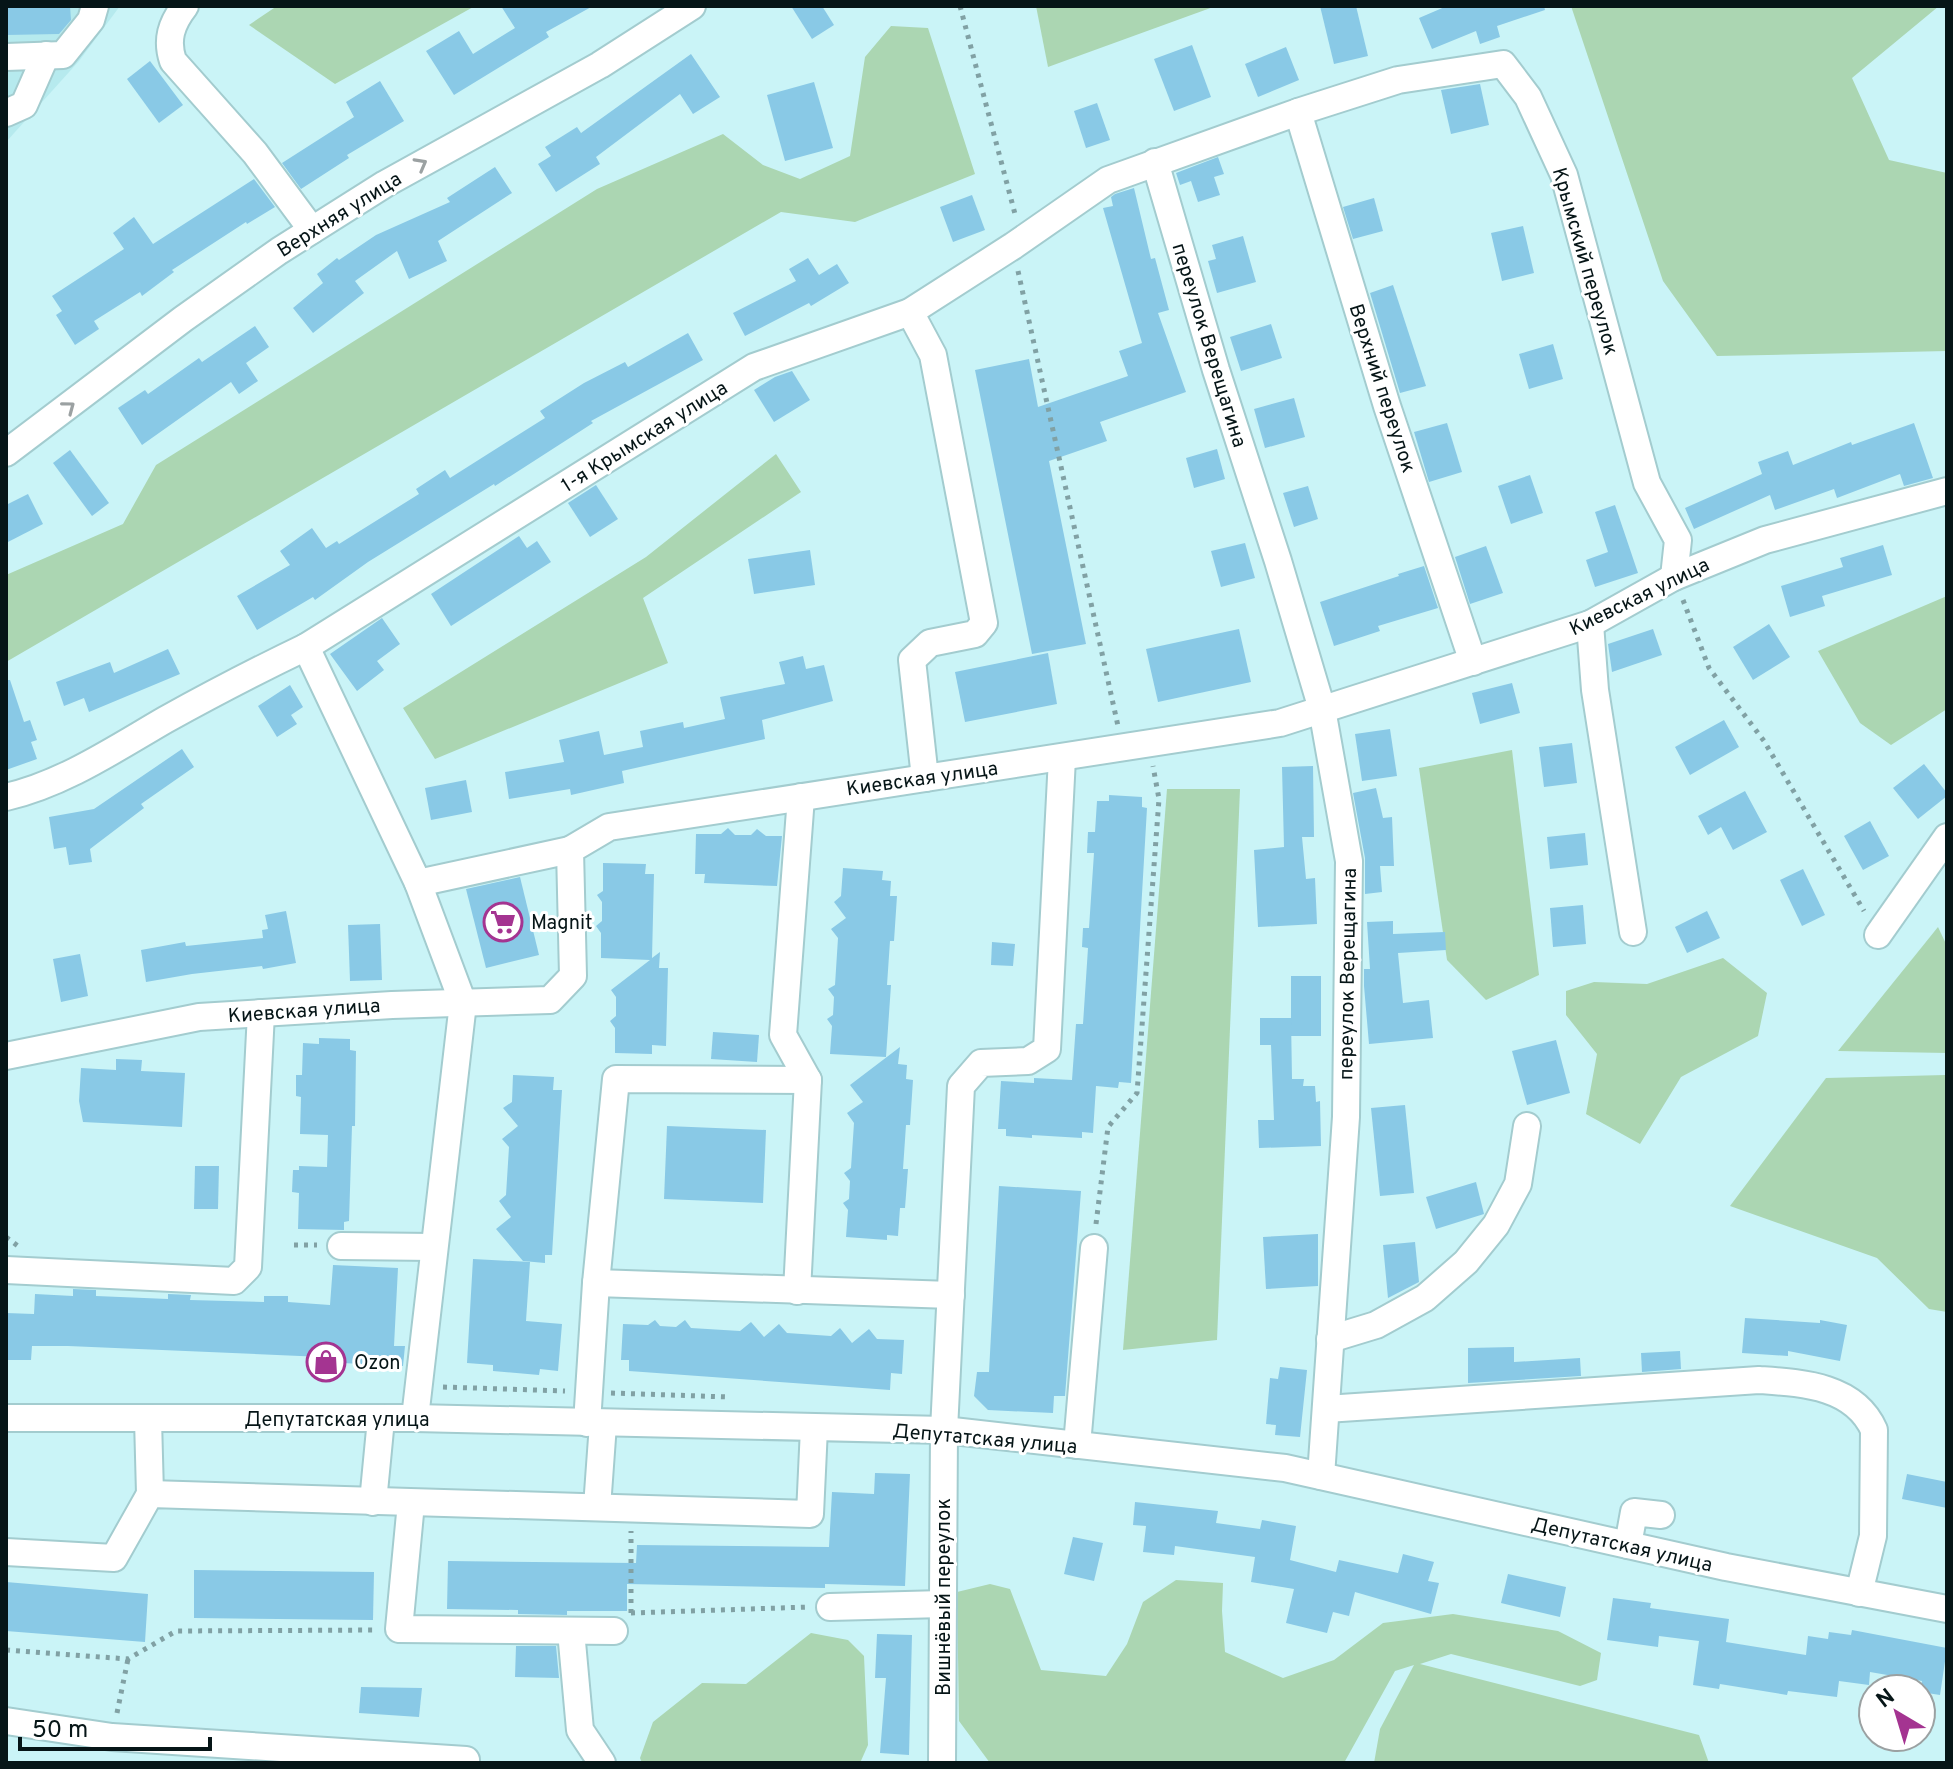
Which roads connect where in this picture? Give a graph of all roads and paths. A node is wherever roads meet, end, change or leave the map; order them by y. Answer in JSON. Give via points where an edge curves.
{"nodes":[{"id":1,"x":95,"y":6,"type":"edge"},
{"id":2,"x":185,"y":6,"type":"edge"},
{"id":3,"x":692,"y":6,"type":"edge"},
{"id":4,"x":960,"y":6,"type":"edge"},
{"id":5,"x":664,"y":13,"type":"edge"},
{"id":6,"x":46,"y":55,"type":"junction"},
{"id":7,"x":6,"y":57,"type":"edge"},
{"id":8,"x":1298,"y":112,"type":"junction"},
{"id":9,"x":6,"y":113,"type":"edge"},
{"id":10,"x":1155,"y":162,"type":"junction"},
{"id":11,"x":312,"y":230,"type":"junction"},
{"id":12,"x":1018,"y":243,"type":"junction"},
{"id":13,"x":910,"y":312,"type":"junction"},
{"id":14,"x":6,"y":453,"type":"edge"},
{"id":15,"x":1947,"y":491,"type":"edge"},
{"id":16,"x":1674,"y":577,"type":"junction"},
{"id":17,"x":1590,"y":624,"type":"junction"},
{"id":18,"x":306,"y":647,"type":"junction"},
{"id":19,"x":1473,"y":662,"type":"junction"},
{"id":20,"x":1322,"y":709,"type":"junction"},
{"id":21,"x":1136,"y":746,"type":"junction"},
{"id":22,"x":1062,"y":758,"type":"junction"},
{"id":23,"x":925,"y":778,"type":"junction"},
{"id":24,"x":6,"y":797,"type":"edge"},
{"id":25,"x":801,"y":797,"type":"junction"},
{"id":26,"x":1947,"y":837,"type":"edge"},
{"id":27,"x":570,"y":850,"type":"junction"},
{"id":28,"x":418,"y":883,"type":"junction"},
{"id":29,"x":1633,"y":932,"type":"dead end"},
{"id":30,"x":1878,"y":935,"type":"joint"},
{"id":31,"x":463,"y":1003,"type":"junction"},
{"id":32,"x":261,"y":1013,"type":"junction"},
{"id":33,"x":6,"y":1056,"type":"edge"},
{"id":34,"x":808,"y":1080,"type":"junction"},
{"id":35,"x":1527,"y":1126,"type":"dead end"},
{"id":36,"x":341,"y":1246,"type":"dead end"},
{"id":37,"x":434,"y":1247,"type":"junction"},
{"id":38,"x":1094,"y":1248,"type":"joint"},
{"id":39,"x":6,"y":1270,"type":"edge"},
{"id":40,"x":596,"y":1283,"type":"junction"},
{"id":41,"x":797,"y":1291,"type":"junction"},
{"id":42,"x":951,"y":1295,"type":"junction"},
{"id":43,"x":1330,"y":1339,"type":"junction"},
{"id":44,"x":418,"y":1386,"type":"junction"},
{"id":45,"x":589,"y":1392,"type":"junction"},
{"id":46,"x":744,"y":1397,"type":"dead end"},
{"id":47,"x":1326,"y":1409,"type":"junction"},
{"id":48,"x":6,"y":1418,"type":"edge"},
{"id":49,"x":415,"y":1418,"type":"junction"},
{"id":50,"x":148,"y":1419,"type":"junction"},
{"id":51,"x":381,"y":1419,"type":"junction"},
{"id":52,"x":595,"y":1424,"type":"junction"},
{"id":53,"x":814,"y":1428,"type":"junction"},
{"id":54,"x":944,"y":1430,"type":"junction"},
{"id":55,"x":1077,"y":1445,"type":"junction"},
{"id":56,"x":1321,"y":1476,"type":"junction"},
{"id":57,"x":150,"y":1494,"type":"junction"},
{"id":58,"x":373,"y":1502,"type":"junction"},
{"id":59,"x":411,"y":1503,"type":"junction"},
{"id":60,"x":597,"y":1507,"type":"junction"},
{"id":61,"x":631,"y":1509,"type":"junction"},
{"id":62,"x":1661,"y":1515,"type":"dead end"},
{"id":63,"x":1628,"y":1545,"type":"junction"},
{"id":64,"x":6,"y":1552,"type":"edge"},
{"id":65,"x":1859,"y":1593,"type":"junction"},
{"id":66,"x":943,"y":1604,"type":"junction"},
{"id":67,"x":830,"y":1607,"type":"joint"},
{"id":68,"x":1947,"y":1609,"type":"edge"},
{"id":69,"x":623,"y":1622,"type":"junction"},
{"id":70,"x":399,"y":1629,"type":"junction"},
{"id":71,"x":571,"y":1631,"type":"junction"},
{"id":72,"x":6,"y":1650,"type":"edge"},
{"id":73,"x":128,"y":1659,"type":"junction"},
{"id":74,"x":6,"y":1721,"type":"edge"},
{"id":75,"x":112,"y":1737,"type":"junction"},
{"id":76,"x":466,"y":1760,"type":"dead end"},
{"id":77,"x":602,"y":1763,"type":"edge"},
{"id":78,"x":942,"y":1763,"type":"edge"}],
"edges":[{"from":1,"to":6,"type":"street","via":[[91,20],[63,55]]},
{"from":2,"to":11,"type":"street","via":[[170,33],[173,61],[255,153]]},
{"from":3,"to":5,"type":"street","name":"Верхняя улица"},
{"from":4,"to":12,"type":"path"},
{"from":11,"to":5,"type":"street","name":"Верхняя улица","one_way":true,"via":[[600,65]]},
{"from":6,"to":7,"type":"street"},
{"from":6,"to":9,"type":"street","via":[[24,105]]},
{"from":8,"to":10,"type":"street","name":"1-я Крымская улица"},
{"from":8,"to":16,"type":"street","name":"Крымский переулок","via":[[1398,80],[1503,64],[1528,97],[1564,175],[1647,483],[1678,540]]},
{"from":8,"to":19,"type":"street","name":"Верхний переулок","via":[[1387,406]]},
{"from":10,"to":12,"type":"street","name":"1-я Крымская улица","via":[[1108,180]]},
{"from":10,"to":20,"type":"street","name":"переулок Верещагина"},
{"from":14,"to":11,"type":"street","name":"Верхняя улица","one_way":true,"via":[[183,319]]},
{"from":12,"to":13,"type":"street","name":"1-я Крымская улица"},
{"from":12,"to":21,"type":"path"},
{"from":13,"to":18,"type":"street","name":"1-я Крымская улица","via":[[754,367]]},
{"from":13,"to":23,"type":"street","via":[[933,355],[984,623],[975,634],[930,643],[912,660]]},
{"from":15,"to":16,"type":"street","name":"Киевская улица","via":[[1765,540]]},
{"from":16,"to":17,"type":"street","name":"Киевская улица"},
{"from":16,"to":30,"type":"path","via":[[1709,668],[1764,741]]},
{"from":17,"to":19,"type":"street","name":"Киевская улица"},
{"from":17,"to":29,"type":"street","via":[[1595,690]]},
{"from":18,"to":24,"type":"street","name":"1-я Крымская улица","via":[[234,681],[93,763]]},
{"from":18,"to":28,"type":"street"},
{"from":19,"to":20,"type":"street","name":"Киевская улица"},
{"from":20,"to":21,"type":"street","name":"Киевская улица","via":[[1280,723]]},
{"from":20,"to":43,"type":"street","name":"переулок Верещагина","via":[[1349,861],[1346,1117]]},
{"from":21,"to":22,"type":"street","name":"Киевская улица"},
{"from":21,"to":38,"type":"path","via":[[1159,799],[1137,1093],[1108,1127]]},
{"from":22,"to":23,"type":"street","name":"Киевская улица"},
{"from":22,"to":42,"type":"street","name":"Вишнёвый переулок","via":[[1047,1049],[1028,1061],[981,1063],[961,1086]]},
{"from":23,"to":25,"type":"street","name":"Киевская улица"},
{"from":25,"to":27,"type":"street","name":"Киевская улица","via":[[609,827]]},
{"from":25,"to":34,"type":"street","via":[[783,1035]]},
{"from":26,"to":30,"type":"street"},
{"from":27,"to":28,"type":"street"},
{"from":27,"to":31,"type":"street","name":"Киевская улица","via":[[573,976],[550,1000]]},
{"from":28,"to":31,"type":"street"},
{"from":31,"to":32,"type":"street","name":"Киевская улица"},
{"from":31,"to":37,"type":"street"},
{"from":32,"to":33,"type":"street","name":"Киевская улица","via":[[199,1017]]},
{"from":32,"to":39,"type":"street","via":[[248,1267],[234,1281]]},
{"from":34,"to":40,"type":"street","via":[[616,1079]]},
{"from":34,"to":41,"type":"street"},
{"from":35,"to":43,"type":"street","via":[[1518,1184],[1496,1225],[1466,1262],[1425,1298],[1376,1325]]},
{"from":36,"to":37,"type":"street"},
{"from":37,"to":44,"type":"street"},
{"from":38,"to":55,"type":"street"},
{"from":40,"to":41,"type":"street"},
{"from":40,"to":45,"type":"street"},
{"from":41,"to":42,"type":"street"},
{"from":42,"to":54,"type":"street","name":"Вишнёвый переулок"},
{"from":43,"to":47,"type":"street","name":"переулок Верещагина"},
{"from":44,"to":45,"type":"path"},
{"from":44,"to":49,"type":"street"},
{"from":45,"to":46,"type":"path"},
{"from":45,"to":52,"type":"street"},
{"from":47,"to":56,"type":"street","name":"переулок Верещагина"},
{"from":47,"to":65,"type":"street","via":[[1759,1380],[1810,1383],[1853,1403],[1874,1430],[1873,1536]]},
{"from":48,"to":50,"type":"street","name":"Депутатская улица"},
{"from":49,"to":51,"type":"street","name":"Депутатская улица"},
{"from":49,"to":52,"type":"street","name":"Депутатская улица"},
{"from":50,"to":51,"type":"street","name":"Депутатская улица"},
{"from":50,"to":57,"type":"street"},
{"from":51,"to":58,"type":"street"},
{"from":52,"to":53,"type":"street","name":"Депутатская улица"},
{"from":52,"to":60,"type":"street"},
{"from":53,"to":54,"type":"street","name":"Депутатская улица"},
{"from":53,"to":61,"type":"street","via":[[810,1514]]},
{"from":54,"to":55,"type":"street","name":"Депутатская улица"},
{"from":54,"to":66,"type":"street","name":"Вишнёвый переулок"},
{"from":55,"to":56,"type":"street","name":"Депутатская улица"},
{"from":56,"to":63,"type":"street","name":"Депутатская улица"},
{"from":57,"to":58,"type":"street"},
{"from":57,"to":64,"type":"street","via":[[114,1558]]},
{"from":58,"to":59,"type":"street"},
{"from":59,"to":60,"type":"street"},
{"from":59,"to":70,"type":"street"},
{"from":60,"to":61,"type":"street"},
{"from":61,"to":69,"type":"path"},
{"from":62,"to":63,"type":"street","via":[[1634,1512]]},
{"from":63,"to":65,"type":"street","name":"Депутатская улица"},
{"from":65,"to":68,"type":"street","name":"Депутатская улица"},
{"from":66,"to":67,"type":"street"},
{"from":66,"to":78,"type":"street","name":"Вишнёвый переулок"},
{"from":67,"to":69,"type":"path"},
{"from":69,"to":71,"type":"street"},
{"from":70,"to":71,"type":"street"},
{"from":70,"to":73,"type":"path","via":[[176,1631]]},
{"from":71,"to":77,"type":"street","via":[[580,1730]]},
{"from":72,"to":73,"type":"path"},
{"from":73,"to":75,"type":"path"},
{"from":74,"to":75,"type":"street"},
{"from":75,"to":76,"type":"street"}]}
